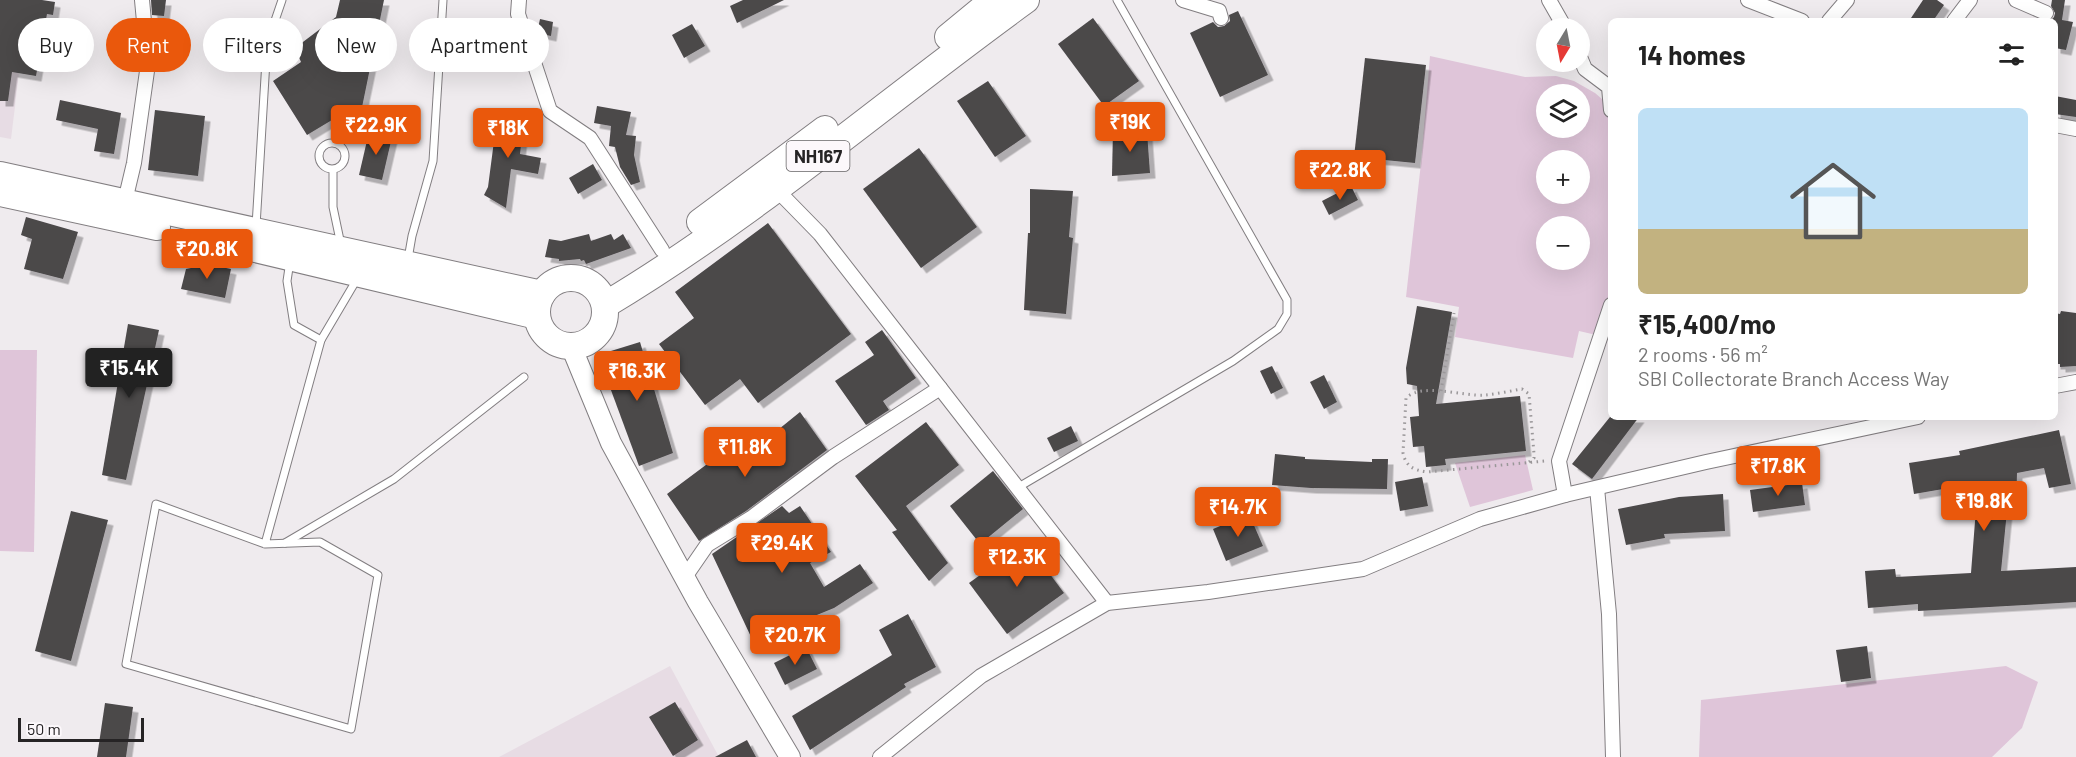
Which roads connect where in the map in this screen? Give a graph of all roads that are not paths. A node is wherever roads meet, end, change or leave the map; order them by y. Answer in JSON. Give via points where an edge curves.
{"nodes":[{"id":1,"x":142,"y":0,"type":"edge"},
{"id":2,"x":282,"y":0,"type":"edge"},
{"id":3,"x":443,"y":0,"type":"edge"},
{"id":4,"x":519,"y":0,"type":"edge"},
{"id":5,"x":993,"y":0,"type":"edge"},
{"id":6,"x":1026,"y":0,"type":"edge"},
{"id":7,"x":1117,"y":0,"type":"edge"},
{"id":8,"x":1183,"y":0,"type":"edge"},
{"id":9,"x":1549,"y":0,"type":"edge"},
{"id":10,"x":1748,"y":0,"type":"edge"},
{"id":11,"x":1847,"y":0,"type":"edge"},
{"id":12,"x":1970,"y":0,"type":"edge"},
{"id":13,"x":2016,"y":0,"type":"edge"},
{"id":14,"x":2046,"y":11,"type":"edge"},
{"id":15,"x":1221,"y":18,"type":"dead end"},
{"id":16,"x":1559,"y":18,"type":"edge"},
{"id":17,"x":1794,"y":18,"type":"edge"},
{"id":18,"x":1832,"y":18,"type":"edge"},
{"id":19,"x":1956,"y":18,"type":"edge"},
{"id":20,"x":1589,"y":72,"type":"edge"},
{"id":21,"x":1608,"y":86,"type":"edge"},
{"id":22,"x":2058,"y":126,"type":"edge"},
{"id":23,"x":2076,"y":129,"type":"edge"},
{"id":24,"x":333,"y":170,"type":"dead end"},
{"id":25,"x":0,"y":175,"type":"edge"},
{"id":26,"x":776,"y":189,"type":"junction"},
{"id":27,"x":0,"y":193,"type":"edge"},
{"id":28,"x":125,"y":201,"type":"junction"},
{"id":29,"x":255,"y":231,"type":"junction"},
{"id":30,"x":194,"y":235,"type":"junction"},
{"id":31,"x":342,"y":250,"type":"junction"},
{"id":32,"x":662,"y":250,"type":"junction"},
{"id":33,"x":292,"y":258,"type":"junction"},
{"id":34,"x":188,"y":260,"type":"dead end"},
{"id":35,"x":407,"y":265,"type":"junction"},
{"id":36,"x":357,"y":274,"type":"junction"},
{"id":37,"x":602,"y":299,"type":"junction"},
{"id":38,"x":539,"y":305,"type":"junction"},
{"id":39,"x":1608,"y":314,"type":"edge"},
{"id":40,"x":321,"y":340,"type":"junction"},
{"id":41,"x":571,"y":346,"type":"junction"},
{"id":42,"x":524,"y":377,"type":"dead end"},
{"id":43,"x":2076,"y":382,"type":"edge"},
{"id":44,"x":2058,"y":385,"type":"edge"},
{"id":45,"x":939,"y":388,"type":"junction"},
{"id":46,"x":1904,"y":420,"type":"edge"},
{"id":47,"x":1017,"y":488,"type":"junction"},
{"id":48,"x":1597,"y":488,"type":"junction"},
{"id":49,"x":1565,"y":495,"type":"junction"},
{"id":50,"x":265,"y":544,"type":"junction"},
{"id":51,"x":284,"y":544,"type":"junction"},
{"id":52,"x":685,"y":577,"type":"junction"},
{"id":53,"x":1107,"y":603,"type":"junction"},
{"id":54,"x":790,"y":757,"type":"edge"},
{"id":55,"x":880,"y":757,"type":"edge"},
{"id":56,"x":1613,"y":757,"type":"edge"}],
"edges":[{"from":1,"to":28,"type":"street","via":[[148,64]]},
{"from":2,"to":29,"type":"lane","via":[[267,44]]},
{"from":3,"to":35,"type":"lane","via":[[433,161]]},
{"from":4,"to":32,"type":"street","via":[[518,15],[550,111],[590,138]]},
{"from":5,"to":32,"type":"highway","number":"NH167"},
{"from":6,"to":26,"type":"highway","number":"NH167"},
{"from":7,"to":47,"type":"lane","via":[[1287,300],[1287,314],[1278,328],[1233,361]]},
{"from":8,"to":15,"type":"street","via":[[1219,11]]},
{"from":9,"to":16,"type":"street"},
{"from":10,"to":17,"type":"street"},
{"from":11,"to":18,"type":"street"},
{"from":12,"to":19,"type":"street"},
{"from":13,"to":14,"type":"street"},
{"from":20,"to":21,"type":"street"},
{"from":22,"to":23,"type":"street"},
{"from":24,"to":31,"type":"lane","via":[[333,207]]},
{"from":25,"to":28,"type":"highway"},
{"from":26,"to":37,"type":"highway","number":"NH167","via":[[650,278]]},
{"from":26,"to":45,"type":"street","via":[[820,234]]},
{"from":27,"to":30,"type":"highway"},
{"from":28,"to":29,"type":"highway"},
{"from":29,"to":31,"type":"highway"},
{"from":30,"to":33,"type":"highway"},
{"from":30,"to":34,"type":"street"},
{"from":31,"to":35,"type":"highway"},
{"from":32,"to":37,"type":"highway","number":"NH167"},
{"from":33,"to":36,"type":"highway"},
{"from":33,"to":40,"type":"lane","via":[[287,280],[294,325]]},
{"from":35,"to":38,"type":"highway"},
{"from":36,"to":38,"type":"highway"},
{"from":36,"to":40,"type":"lane"},
{"from":37,"to":38,"type":"highway","via":[[591,284],[569,278],[549,286]]},
{"from":37,"to":41,"type":"highway","via":[[605,315],[598,334],[590,341]]},
{"from":38,"to":41,"type":"highway","via":[[539,325],[552,341]]},
{"from":39,"to":49,"type":"street","via":[[1559,461]]},
{"from":40,"to":50,"type":"lane"},
{"from":41,"to":52,"type":"street","via":[[611,443]]},
{"from":42,"to":51,"type":"lane","via":[[394,479]]},
{"from":43,"to":44,"type":"street"},
{"from":45,"to":47,"type":"street"},
{"from":45,"to":52,"type":"street","via":[[706,545]]},
{"from":46,"to":48,"type":"street"},
{"from":47,"to":53,"type":"street"},
{"from":48,"to":49,"type":"street"},
{"from":48,"to":56,"type":"street","via":[[1609,614]]},
{"from":49,"to":53,"type":"street","via":[[1480,519],[1363,569]]},
{"from":50,"to":51,"type":"lane"},
{"from":50,"to":51,"type":"lane","via":[[156,504],[126,664],[351,729],[378,575],[320,542]]},
{"from":52,"to":54,"type":"street"},
{"from":53,"to":55,"type":"street","via":[[981,676]]}]}
